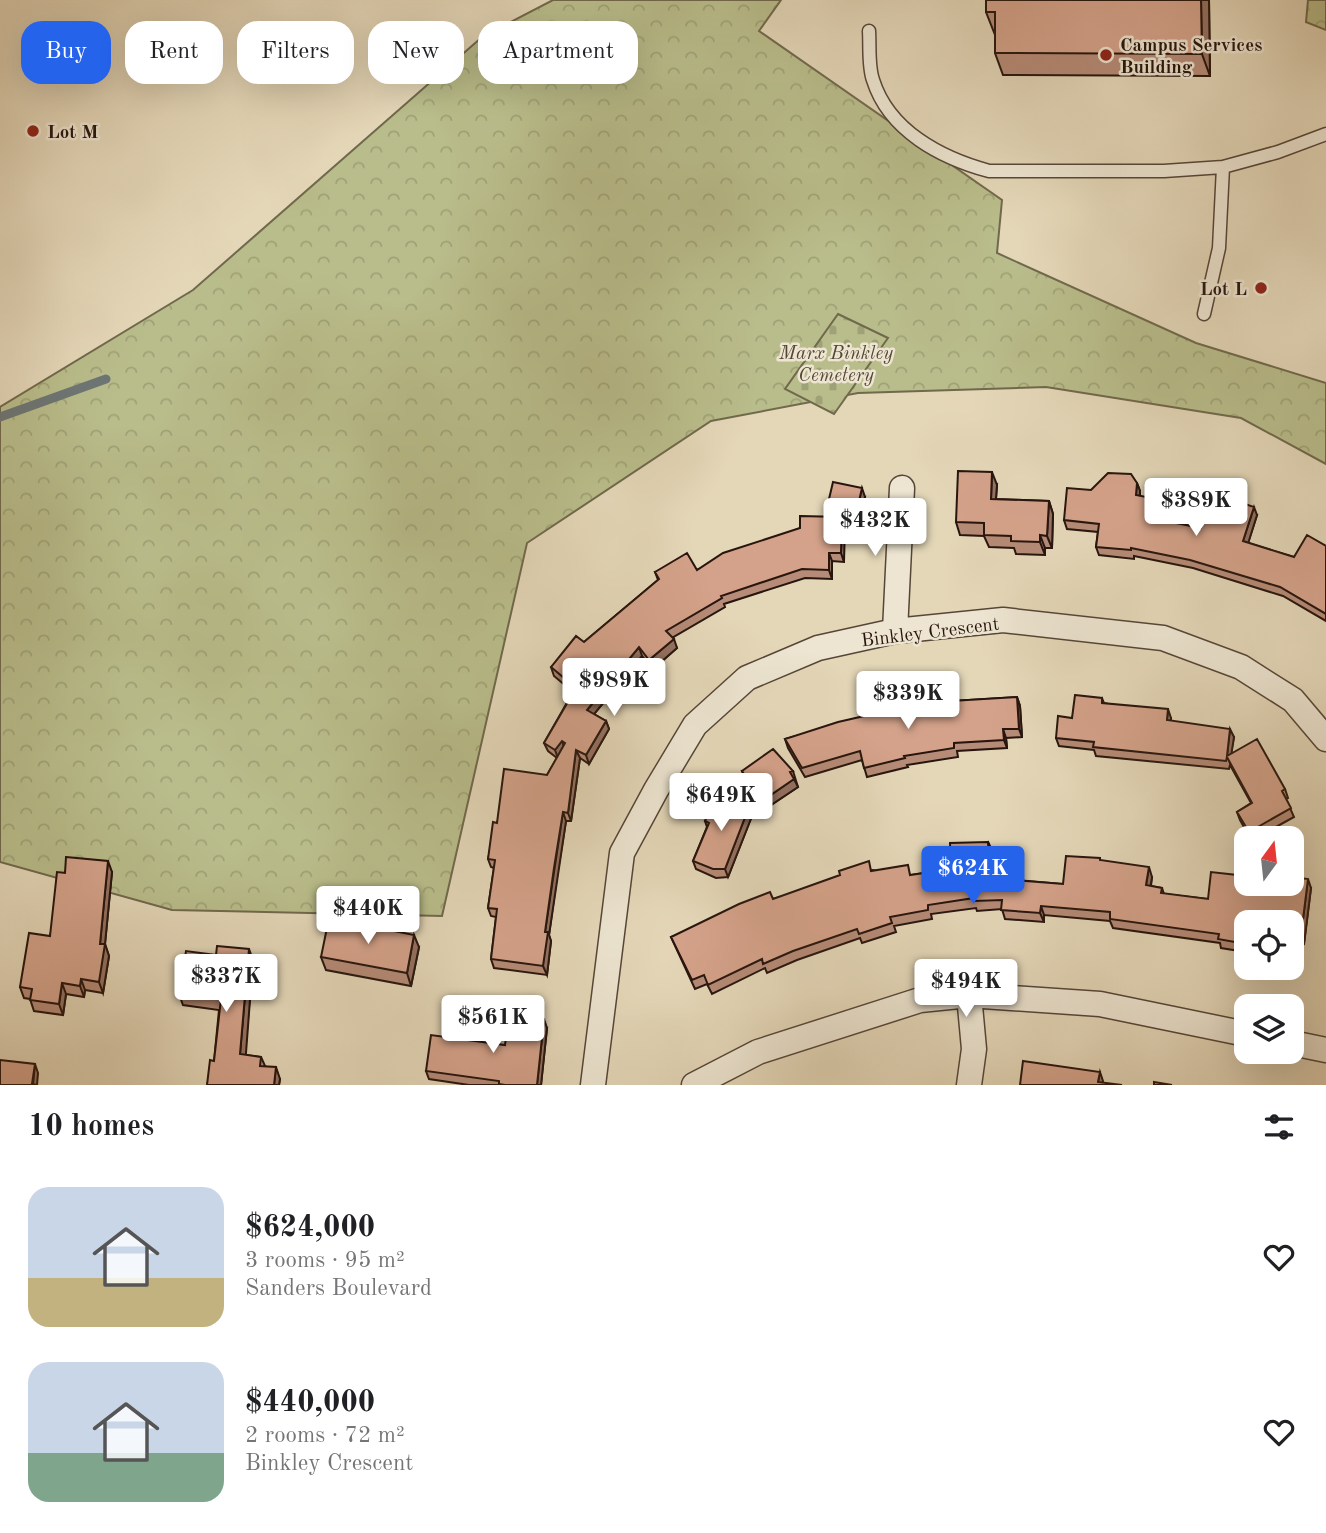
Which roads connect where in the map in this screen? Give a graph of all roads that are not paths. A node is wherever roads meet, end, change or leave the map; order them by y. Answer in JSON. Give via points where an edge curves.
{"nodes":[{"id":1,"x":869,"y":31,"type":"dead end"},
{"id":2,"x":1326,"y":134,"type":"edge"},
{"id":3,"x":1223,"y":167,"type":"junction"},
{"id":4,"x":1204,"y":314,"type":"dead end"},
{"id":5,"x":902,"y":488,"type":"dead end"},
{"id":6,"x":895,"y":631,"type":"junction"},
{"id":7,"x":1326,"y":739,"type":"edge"},
{"id":8,"x":969,"y":995,"type":"junction"},
{"id":9,"x":1234,"y":1032,"type":"edge"},
{"id":10,"x":1304,"y":1045,"type":"edge"},
{"id":11,"x":1326,"y":1050,"type":"edge"},
{"id":12,"x":593,"y":1085,"type":"edge"},
{"id":13,"x":694,"y":1085,"type":"edge"},
{"id":14,"x":969,"y":1085,"type":"edge"}],
"edges":[{"from":1,"to":3,"type":"lane","via":[[872,79],[888,110],[918,140],[962,163],[989,171]]},
{"from":2,"to":3,"type":"lane"},
{"from":3,"to":4,"type":"lane","via":[[1219,248]]},
{"from":5,"to":6,"type":"street"},
{"from":6,"to":7,"type":"street","name":"Binkley Crescent","via":[[1003,620],[1163,638],[1241,667],[1293,699]]},
{"from":6,"to":12,"type":"street","name":"Binkley Crescent","via":[[818,648],[747,678],[695,724],[622,853]]},
{"from":8,"to":9,"type":"street","via":[[1100,1004]]},
{"from":8,"to":13,"type":"street","via":[[920,1000],[758,1052]]},
{"from":8,"to":14,"type":"street","via":[[974,1049]]},
{"from":10,"to":11,"type":"street"}]}
